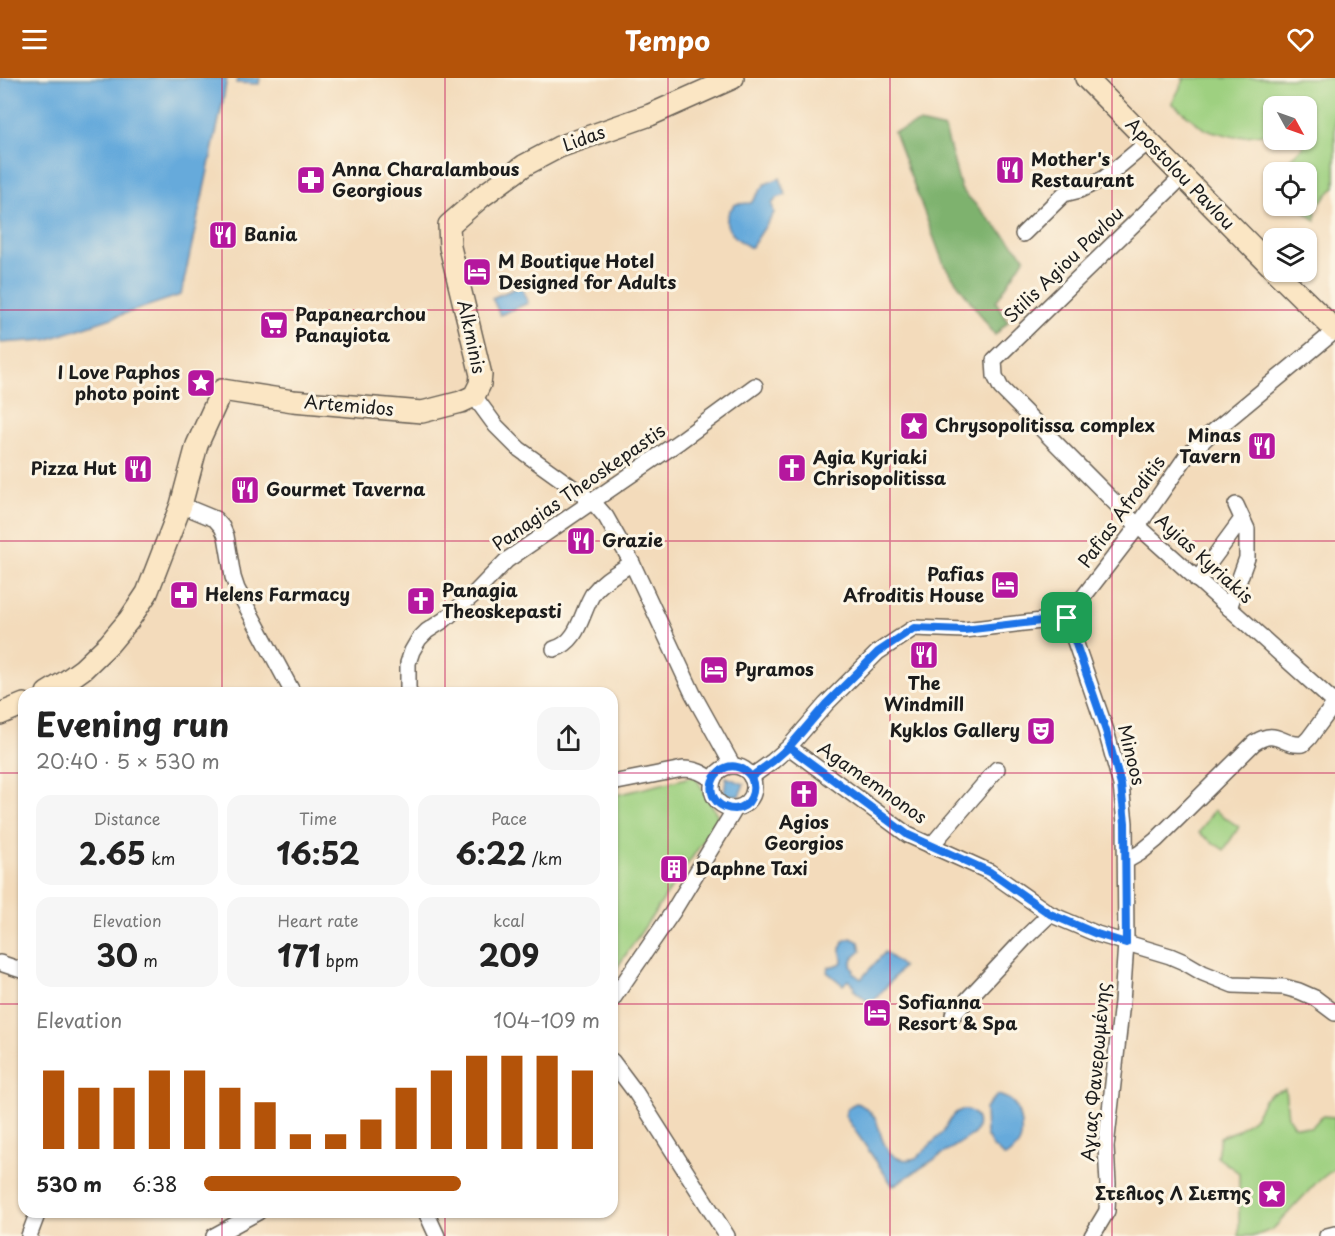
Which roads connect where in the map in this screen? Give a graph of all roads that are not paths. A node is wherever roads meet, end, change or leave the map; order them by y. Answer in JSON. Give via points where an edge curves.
{"nodes":[{"id":1,"x":733,"y":78,"type":"edge"},
{"id":2,"x":1086,"y":78,"type":"edge"},
{"id":3,"x":1148,"y":142,"type":"junction"},
{"id":4,"x":1182,"y":177,"type":"junction"},
{"id":5,"x":449,"y":225,"type":"joint"},
{"id":6,"x":1023,"y":234,"type":"dead end"},
{"id":7,"x":1263,"y":258,"type":"edge"},
{"id":8,"x":1287,"y":282,"type":"edge"},
{"id":9,"x":1335,"y":331,"type":"edge"},
{"id":10,"x":755,"y":386,"type":"dead end"},
{"id":11,"x":1001,"y":388,"type":"joint"},
{"id":12,"x":474,"y":396,"type":"junction"},
{"id":13,"x":593,"y":502,"type":"junction"},
{"id":14,"x":181,"y":505,"type":"junction"},
{"id":15,"x":1138,"y":526,"type":"junction"},
{"id":16,"x":632,"y":563,"type":"junction"},
{"id":17,"x":1197,"y":580,"type":"junction"},
{"id":18,"x":1230,"y":608,"type":"junction"},
{"id":19,"x":1067,"y":618,"type":"junction"},
{"id":20,"x":554,"y":649,"type":"dead end"},
{"id":21,"x":57,"y":687,"type":"edge"},
{"id":22,"x":290,"y":687,"type":"edge"},
{"id":23,"x":408,"y":687,"type":"edge"},
{"id":24,"x":1335,"y":703,"type":"edge"},
{"id":25,"x":18,"y":706,"type":"edge"},
{"id":26,"x":0,"y":714,"type":"edge"},
{"id":27,"x":789,"y":747,"type":"junction"},
{"id":28,"x":733,"y":766,"type":"junction"},
{"id":29,"x":997,"y":769,"type":"dead end"},
{"id":30,"x":751,"y":777,"type":"junction"},
{"id":31,"x":713,"y":780,"type":"junction"},
{"id":32,"x":618,"y":782,"type":"edge"},
{"id":33,"x":735,"y":809,"type":"junction"},
{"id":34,"x":931,"y":846,"type":"junction"},
{"id":35,"x":1126,"y":861,"type":"junction"},
{"id":36,"x":1050,"y":914,"type":"junction"},
{"id":37,"x":1126,"y":943,"type":"junction"},
{"id":38,"x":0,"y":963,"type":"edge"},
{"id":39,"x":18,"y":968,"type":"edge"},
{"id":40,"x":618,"y":991,"type":"edge"},
{"id":41,"x":1335,"y":1013,"type":"edge"},
{"id":42,"x":952,"y":1016,"type":"dead end"},
{"id":43,"x":618,"y":1069,"type":"edge"},
{"id":44,"x":36,"y":1218,"type":"edge"},
{"id":45,"x":247,"y":1218,"type":"edge"},
{"id":46,"x":429,"y":1218,"type":"edge"},
{"id":47,"x":1335,"y":1234,"type":"edge"},
{"id":48,"x":29,"y":1236,"type":"edge"},
{"id":49,"x":214,"y":1236,"type":"edge"},
{"id":50,"x":437,"y":1236,"type":"edge"},
{"id":51,"x":727,"y":1236,"type":"edge"},
{"id":52,"x":1092,"y":1236,"type":"edge"},
{"id":53,"x":1327,"y":1236,"type":"edge"}],
"edges":[{"from":1,"to":5,"type":"main road","name":"Lidas","via":[[650,115],[559,147],[525,165]]},
{"from":2,"to":3,"type":"main road","name":"Apostolou Pavlou"},
{"from":3,"to":4,"type":"main road","name":"Apostolou Pavlou"},
{"from":3,"to":6,"type":"street","via":[[1105,178],[1064,194]]},
{"from":4,"to":7,"type":"main road","name":"Apostolou Pavlou"},
{"from":4,"to":11,"type":"street","name":"Stilis Agiou Pavlou","via":[[994,360]]},
{"from":5,"to":12,"type":"main road","name":"Alkminis","via":[[450,247],[481,375]]},
{"from":8,"to":9,"type":"main road","name":"Apostolou Pavlou"},
{"from":9,"to":15,"type":"street","name":"Pafias Afroditis","via":[[1186,457]]},
{"from":10,"to":13,"type":"street","name":"Panagias Theoskepastis"},
{"from":11,"to":15,"type":"street","name":"Ayias Kyriakis"},
{"from":12,"to":13,"type":"street","name":"Alkminis","via":[[519,449]]},
{"from":12,"to":14,"type":"main road","name":"Artemidos","via":[[422,412],[293,401],[222,390],[197,445]]},
{"from":13,"to":16,"type":"street","name":"Alkminis"},
{"from":13,"to":23,"type":"street","name":"Panagias Theoskepastis","via":[[507,560],[456,610],[419,639],[408,663]]},
{"from":14,"to":21,"type":"main road","via":[[147,593],[129,620],[83,669]]},
{"from":14,"to":22,"type":"street","via":[[222,526],[237,589]]},
{"from":15,"to":17,"type":"street","name":"Ayias Kyriakis"},
{"from":15,"to":19,"type":"street","name":"Pafias Afroditis"},
{"from":16,"to":20,"type":"street","via":[[598,587],[572,637]]},
{"from":16,"to":28,"type":"street","name":"Alkminis","via":[[695,698]]},
{"from":17,"to":18,"type":"street","name":"Ayias Kyriakis"},
{"from":17,"to":18,"type":"street","via":[[1239,512],[1247,529],[1247,558]]},
{"from":18,"to":24,"type":"street","name":"Ayias Kyriakis"},
{"from":19,"to":27,"type":"street","via":[[964,630],[914,628],[878,652]]},
{"from":19,"to":35,"type":"street","name":"Minoos","via":[[1121,785]]},
{"from":24,"to":35,"type":"street","via":[[1303,744],[1273,736],[1254,744],[1156,840]]},
{"from":25,"to":26,"type":"main road"},
{"from":27,"to":30,"type":"street"},
{"from":27,"to":34,"type":"street","name":"Agamemnonos","via":[[908,835]]},
{"from":28,"to":30,"type":"street"},
{"from":28,"to":31,"type":"street","via":[[722,769]]},
{"from":29,"to":34,"type":"street"},
{"from":30,"to":33,"type":"street","via":[[753,794],[748,803]]},
{"from":31,"to":32,"type":"street","via":[[703,772],[683,769]]},
{"from":31,"to":33,"type":"street","via":[[711,788],[717,801]]},
{"from":33,"to":40,"type":"street","via":[[672,913]]},
{"from":34,"to":36,"type":"street","name":"Agamemnonos","via":[[990,872]]},
{"from":35,"to":37,"type":"street","name":"Minoos"},
{"from":36,"to":37,"type":"street","name":"Agamemnonos"},
{"from":36,"to":42,"type":"street"},
{"from":37,"to":41,"type":"street","name":"Agamemnonos","via":[[1170,956],[1233,985],[1299,991]]},
{"from":37,"to":52,"type":"street","name":"Αγιας Φανερωμένης","via":[[1106,1147],[1107,1211]]},
{"from":38,"to":39,"type":"street"},
{"from":43,"to":51,"type":"street"},
{"from":44,"to":48,"type":"street"},
{"from":45,"to":49,"type":"street"},
{"from":46,"to":50,"type":"street"},
{"from":47,"to":53,"type":"street"}]}
